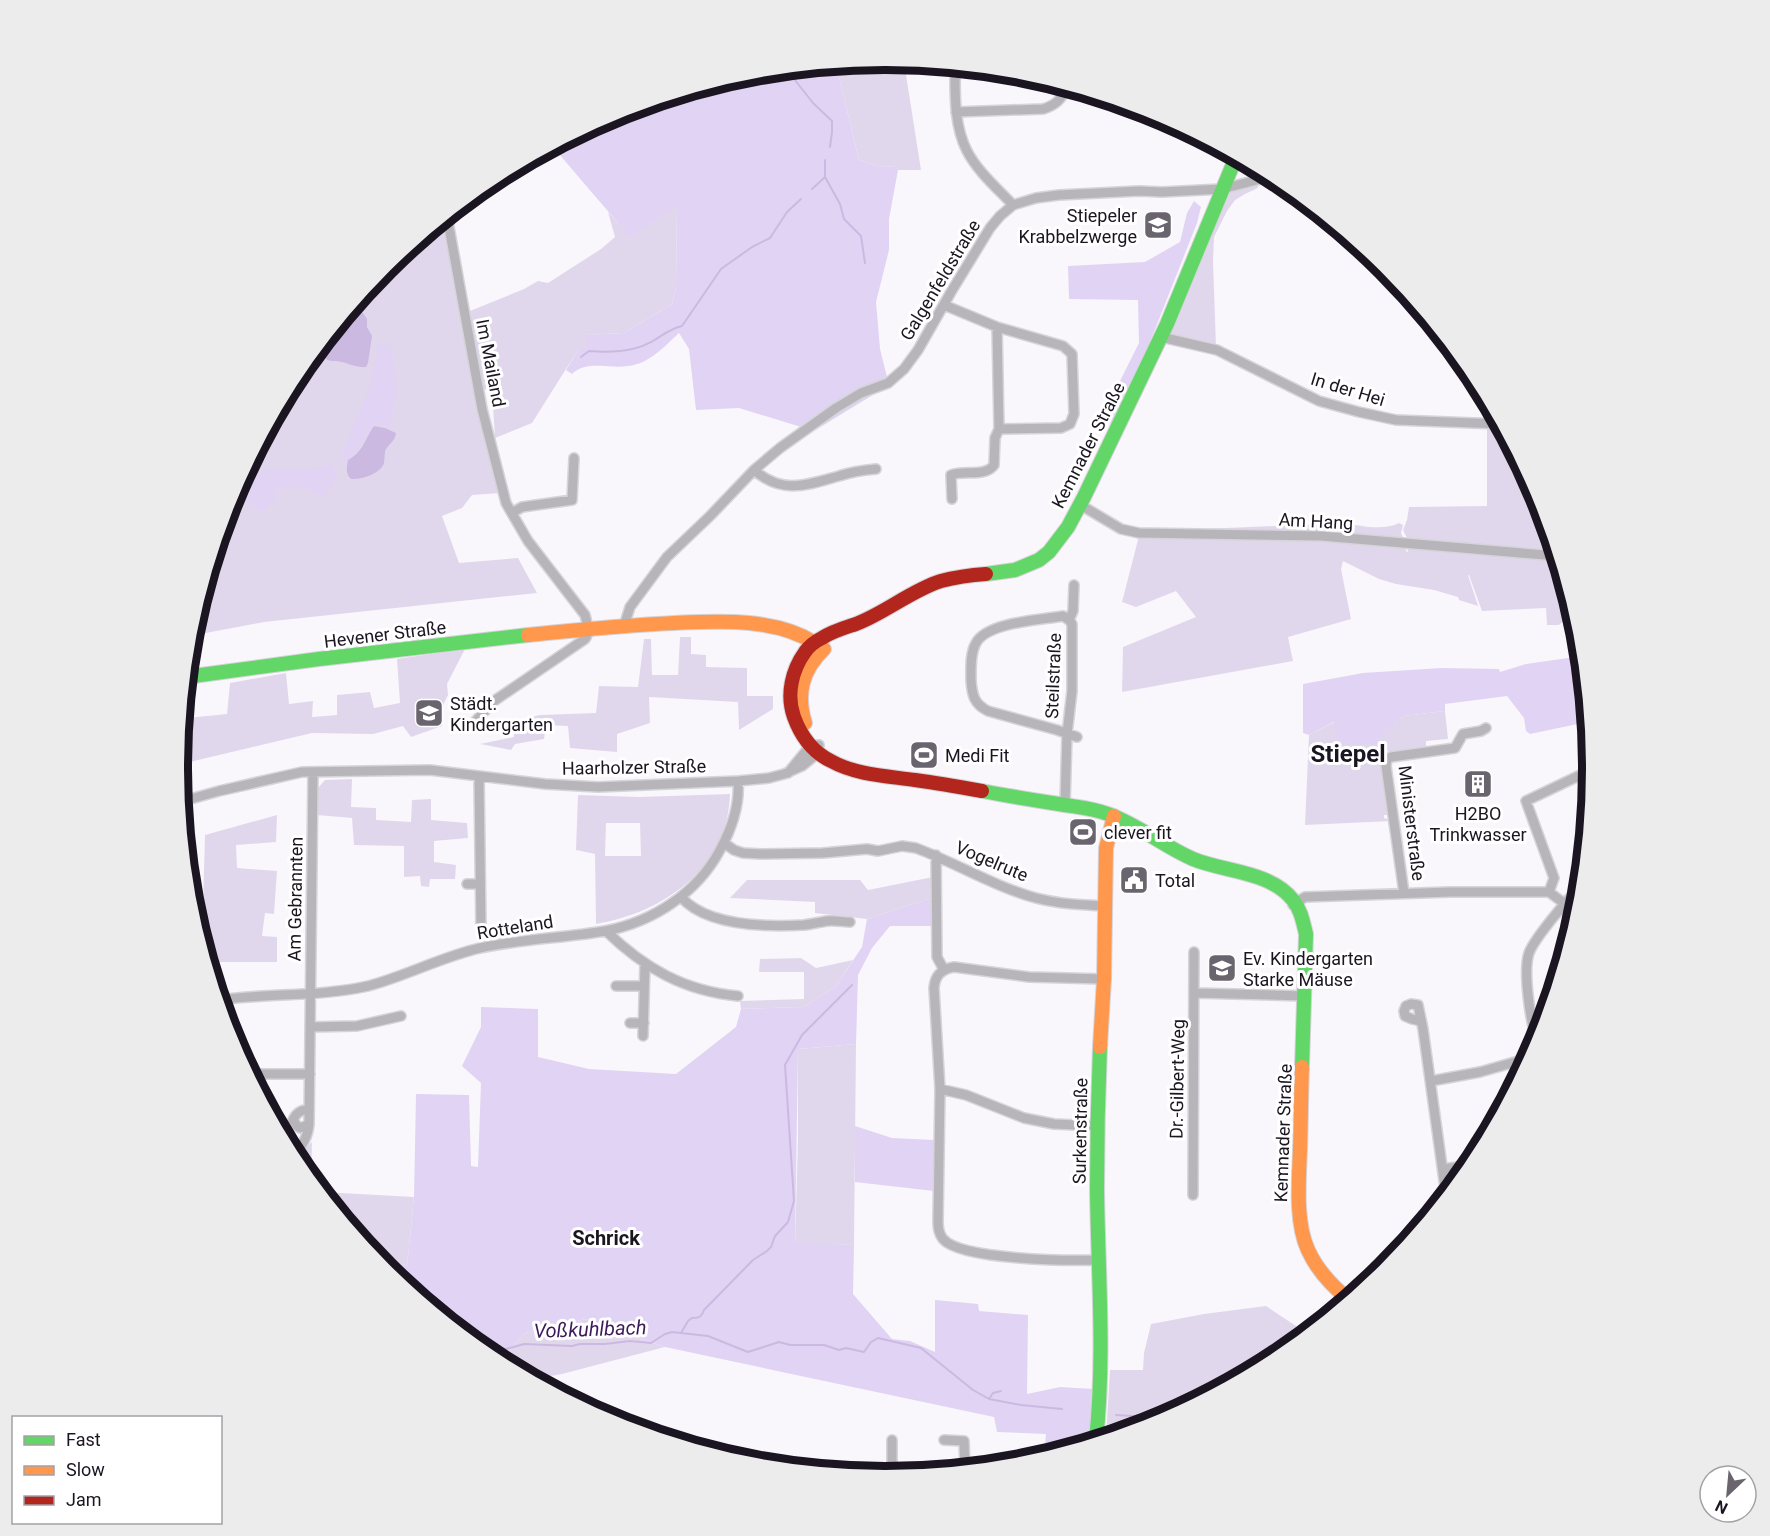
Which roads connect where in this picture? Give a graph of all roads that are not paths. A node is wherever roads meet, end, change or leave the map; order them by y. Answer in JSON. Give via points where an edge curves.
{"nodes":[{"id":1,"x":956,"y":74,"type":"edge"},
{"id":2,"x":1063,"y":93,"type":"edge"},
{"id":3,"x":956,"y":112,"type":"junction"},
{"id":4,"x":1233,"y":164,"type":"edge"},
{"id":5,"x":1259,"y":179,"type":"edge"},
{"id":6,"x":1222,"y":189,"type":"junction"},
{"id":7,"x":1013,"y":205,"type":"junction"},
{"id":8,"x":449,"y":224,"type":"edge"},
{"id":9,"x":944,"y":305,"type":"junction"},
{"id":10,"x":997,"y":327,"type":"junction"},
{"id":11,"x":1161,"y":337,"type":"junction"},
{"id":12,"x":1492,"y":424,"type":"edge"},
{"id":13,"x":999,"y":429,"type":"junction"},
{"id":14,"x":573,"y":458,"type":"dead end"},
{"id":15,"x":876,"y":469,"type":"dead end"},
{"id":16,"x":754,"y":470,"type":"junction"},
{"id":17,"x":952,"y":499,"type":"dead end"},
{"id":18,"x":1079,"y":504,"type":"junction"},
{"id":19,"x":512,"y":513,"type":"junction"},
{"id":20,"x":1549,"y":555,"type":"edge"},
{"id":21,"x":1074,"y":585,"type":"dead end"},
{"id":22,"x":1069,"y":620,"type":"junction"},
{"id":23,"x":624,"y":626,"type":"junction"},
{"id":24,"x":588,"y":628,"type":"junction"},
{"id":25,"x":813,"y":650,"type":"junction"},
{"id":26,"x":193,"y":676,"type":"edge"},
{"id":27,"x":471,"y":726,"type":"dead end"},
{"id":28,"x":1486,"y":728,"type":"dead end"},
{"id":29,"x":1072,"y":736,"type":"junction"},
{"id":30,"x":816,"y":748,"type":"junction"},
{"id":31,"x":313,"y":772,"type":"junction"},
{"id":32,"x":1582,"y":774,"type":"edge"},
{"id":33,"x":479,"y":777,"type":"junction"},
{"id":34,"x":738,"y":781,"type":"junction"},
{"id":35,"x":189,"y":800,"type":"edge"},
{"id":36,"x":1065,"y":805,"type":"junction"},
{"id":37,"x":1113,"y":819,"type":"junction"},
{"id":38,"x":724,"y":843,"type":"junction"},
{"id":39,"x":936,"y":855,"type":"junction"},
{"id":40,"x":466,"y":884,"type":"dead end"},
{"id":41,"x":480,"y":884,"type":"junction"},
{"id":42,"x":1549,"y":892,"type":"junction"},
{"id":43,"x":1404,"y":893,"type":"junction"},
{"id":44,"x":681,"y":897,"type":"junction"},
{"id":45,"x":1570,"y":898,"type":"edge"},
{"id":46,"x":1565,"y":904,"type":"junction"},
{"id":47,"x":1293,"y":905,"type":"junction"},
{"id":48,"x":1106,"y":906,"type":"junction"},
{"id":49,"x":850,"y":922,"type":"dead end"},
{"id":50,"x":481,"y":929,"type":"dead end"},
{"id":51,"x":606,"y":931,"type":"junction"},
{"id":52,"x":1194,"y":952,"type":"dead end"},
{"id":53,"x":645,"y":964,"type":"junction"},
{"id":54,"x":944,"y":970,"type":"junction"},
{"id":55,"x":1104,"y":979,"type":"junction"},
{"id":56,"x":616,"y":986,"type":"dead end"},
{"id":57,"x":644,"y":986,"type":"junction"},
{"id":58,"x":310,"y":993,"type":"junction"},
{"id":59,"x":1195,"y":993,"type":"junction"},
{"id":60,"x":738,"y":996,"type":"dead end"},
{"id":61,"x":1305,"y":996,"type":"junction"},
{"id":62,"x":228,"y":999,"type":"edge"},
{"id":63,"x":401,"y":1016,"type":"dead end"},
{"id":64,"x":1421,"y":1021,"type":"dead end"},
{"id":65,"x":630,"y":1023,"type":"dead end"},
{"id":66,"x":644,"y":1023,"type":"junction"},
{"id":67,"x":1533,"y":1025,"type":"edge"},
{"id":68,"x":310,"y":1027,"type":"junction"},
{"id":69,"x":643,"y":1036,"type":"dead end"},
{"id":70,"x":1517,"y":1061,"type":"edge"},
{"id":71,"x":258,"y":1074,"type":"edge"},
{"id":72,"x":310,"y":1074,"type":"junction"},
{"id":73,"x":1431,"y":1082,"type":"junction"},
{"id":74,"x":940,"y":1089,"type":"junction"},
{"id":75,"x":309,"y":1110,"type":"junction"},
{"id":76,"x":309,"y":1124,"type":"junction"},
{"id":77,"x":1099,"y":1126,"type":"junction"},
{"id":78,"x":300,"y":1148,"type":"edge"},
{"id":79,"x":1457,"y":1167,"type":"edge"},
{"id":80,"x":1443,"y":1169,"type":"junction"},
{"id":81,"x":1445,"y":1184,"type":"edge"},
{"id":82,"x":1193,"y":1195,"type":"dead end"},
{"id":83,"x":1099,"y":1260,"type":"junction"},
{"id":84,"x":1342,"y":1294,"type":"edge"},
{"id":85,"x":1097,"y":1432,"type":"edge"},
{"id":86,"x":892,"y":1440,"type":"dead end"},
{"id":87,"x":944,"y":1440,"type":"dead end"},
{"id":88,"x":965,"y":1461,"type":"edge"},
{"id":89,"x":892,"y":1466,"type":"edge"}],
"edges":[{"from":1,"to":3,"type":"street"},
{"from":2,"to":3,"type":"street","via":[[1058,102],[1043,109]]},
{"from":3,"to":7,"type":"street","via":[[966,149]]},
{"from":4,"to":6,"type":"main road","name":"Kemnader Straße"},
{"from":5,"to":6,"type":"street","name":"Galgenfeldstraße"},
{"from":6,"to":7,"type":"street","name":"Galgenfeldstraße","via":[[1059,195]]},
{"from":6,"to":11,"type":"main road","name":"Kemnader Straße"},
{"from":7,"to":9,"type":"street","name":"Galgenfeldstraße","via":[[990,228]]},
{"from":8,"to":19,"type":"street","name":"Im Mailand","via":[[482,409]]},
{"from":9,"to":10,"type":"street"},
{"from":9,"to":16,"type":"street","name":"Galgenfeldstraße","via":[[898,376],[845,402]]},
{"from":10,"to":13,"type":"street"},
{"from":10,"to":13,"type":"street","via":[[1068,350],[1072,354],[1073,390],[1073,419],[1067,426]]},
{"from":11,"to":12,"type":"street","name":"In der Hei","via":[[1217,350],[1319,400],[1359,412],[1396,420]]},
{"from":11,"to":18,"type":"main road","name":"Kemnader Straße"},
{"from":13,"to":17,"type":"street","via":[[993,468],[951,475]]},
{"from":14,"to":19,"type":"street","via":[[572,500],[522,507]]},
{"from":15,"to":16,"type":"street","via":[[797,487],[772,483]]},
{"from":16,"to":23,"type":"street","name":"Galgenfeldstraße","via":[[667,557],[630,607]]},
{"from":18,"to":20,"type":"street","name":"Am Hang","via":[[1121,529],[1139,533],[1321,536]]},
{"from":18,"to":25,"type":"main road","name":"Kemnader Straße","via":[[1052,550],[1029,566],[1008,572],[950,577],[849,626]]},
{"from":19,"to":24,"type":"street","name":"Im Mailand","via":[[528,541],[585,615]]},
{"from":21,"to":22,"type":"street","name":"Steilstraße"},
{"from":22,"to":29,"type":"street","name":"Steilstraße"},
{"from":22,"to":29,"type":"street","name":"Steilstraße","via":[[1063,616],[991,629],[981,636],[972,652],[971,678],[972,694],[980,707]]},
{"from":23,"to":24,"type":"main road","name":"Hevener Straße"},
{"from":23,"to":25,"type":"main road","name":"Hevener Straße","via":[[749,623],[800,634]]},
{"from":24,"to":26,"type":"main road","name":"Hevener Straße"},
{"from":24,"to":27,"type":"street","via":[[585,639],[494,701]]},
{"from":25,"to":30,"type":"main road","via":[[794,674],[790,700]]},
{"from":28,"to":43,"type":"street","name":"Ministerstraße","via":[[1462,734],[1455,748],[1387,759]]},
{"from":29,"to":36,"type":"street","name":"Steilstraße"},
{"from":30,"to":34,"type":"street","name":"Haarholzer Straße","via":[[788,773]]},
{"from":30,"to":36,"type":"main road","via":[[907,779]]},
{"from":31,"to":33,"type":"street","name":"Haarholzer Straße","via":[[430,770]]},
{"from":31,"to":35,"type":"street","name":"Haarholzer Straße"},
{"from":31,"to":58,"type":"street","name":"Am Gebrannten"},
{"from":32,"to":42,"type":"street","via":[[1526,801],[1554,878]]},
{"from":33,"to":34,"type":"street","name":"Haarholzer Straße","via":[[598,787]]},
{"from":33,"to":41,"type":"street"},
{"from":34,"to":38,"type":"street","name":"Rotteland","via":[[737,806]]},
{"from":36,"to":37,"type":"main road","via":[[1086,807]]},
{"from":37,"to":47,"type":"main road","via":[[1149,833],[1203,866],[1268,881],[1287,893]]},
{"from":37,"to":48,"type":"main road","name":"Surkenstraße","via":[[1106,848]]},
{"from":38,"to":39,"type":"street","name":"Vogelrute","via":[[743,853],[878,851],[902,846]]},
{"from":38,"to":44,"type":"street","name":"Rotteland","via":[[706,873]]},
{"from":39,"to":48,"type":"street","name":"Vogelrute","via":[[1035,897]]},
{"from":39,"to":54,"type":"street","via":[[937,957]]},
{"from":40,"to":41,"type":"street"},
{"from":41,"to":50,"type":"street"},
{"from":42,"to":43,"type":"street","name":"Ministerstraße"},
{"from":42,"to":46,"type":"street"},
{"from":43,"to":47,"type":"street","name":"Ministerstraße","via":[[1305,897]]},
{"from":44,"to":49,"type":"street","via":[[697,911],[734,922]]},
{"from":44,"to":51,"type":"street","name":"Rotteland","via":[[648,917]]},
{"from":45,"to":46,"type":"street"},
{"from":46,"to":67,"type":"street","via":[[1536,940],[1528,960]]},
{"from":47,"to":61,"type":"main road","name":"Kemnader Straße","via":[[1304,921]]},
{"from":48,"to":55,"type":"main road","name":"Surkenstraße"},
{"from":51,"to":53,"type":"street"},
{"from":51,"to":58,"type":"street","name":"Rotteland","via":[[480,948],[367,986]]},
{"from":52,"to":59,"type":"street","name":"Dr.-Gilbert-Weg"},
{"from":53,"to":57,"type":"street"},
{"from":53,"to":60,"type":"street","via":[[681,983]]},
{"from":54,"to":55,"type":"street","via":[[954,967],[1006,975]]},
{"from":54,"to":74,"type":"street","via":[[934,988]]},
{"from":55,"to":77,"type":"main road","name":"Surkenstraße"},
{"from":56,"to":57,"type":"street"},
{"from":57,"to":66,"type":"street"},
{"from":58,"to":62,"type":"street","name":"Rotteland"},
{"from":58,"to":68,"type":"street","name":"Am Gebrannten"},
{"from":59,"to":61,"type":"street","name":"Dr.-Gilbert-Weg"},
{"from":59,"to":82,"type":"street","name":"Dr.-Gilbert-Weg","via":[[1190,1166]]},
{"from":61,"to":84,"type":"main road","name":"Kemnader Straße","via":[[1299,1210],[1307,1248],[1319,1270]]},
{"from":63,"to":68,"type":"street","via":[[357,1026]]},
{"from":64,"to":73,"type":"street"},
{"from":65,"to":66,"type":"street"},
{"from":66,"to":69,"type":"street"},
{"from":68,"to":72,"type":"street","name":"Am Gebrannten"},
{"from":70,"to":73,"type":"street"},
{"from":71,"to":72,"type":"street"},
{"from":72,"to":75,"type":"street","name":"Am Gebrannten"},
{"from":73,"to":80,"type":"street"},
{"from":74,"to":77,"type":"street","via":[[1024,1118]]},
{"from":74,"to":83,"type":"street","via":[[938,1222],[943,1239],[960,1249],[999,1256]]},
{"from":75,"to":76,"type":"street","name":"Am Gebrannten"},
{"from":75,"to":76,"type":"street","name":"Am Gebrannten","via":[[293,1120],[300,1128]]},
{"from":76,"to":78,"type":"street","name":"Am Gebrannten"},
{"from":77,"to":83,"type":"main road","name":"Surkenstraße"},
{"from":79,"to":80,"type":"street"},
{"from":80,"to":81,"type":"street"},
{"from":83,"to":85,"type":"main road","name":"Surkenstraße","via":[[1101,1349]]},
{"from":86,"to":89,"type":"street"},
{"from":87,"to":88,"type":"street","via":[[964,1441]]}]}
